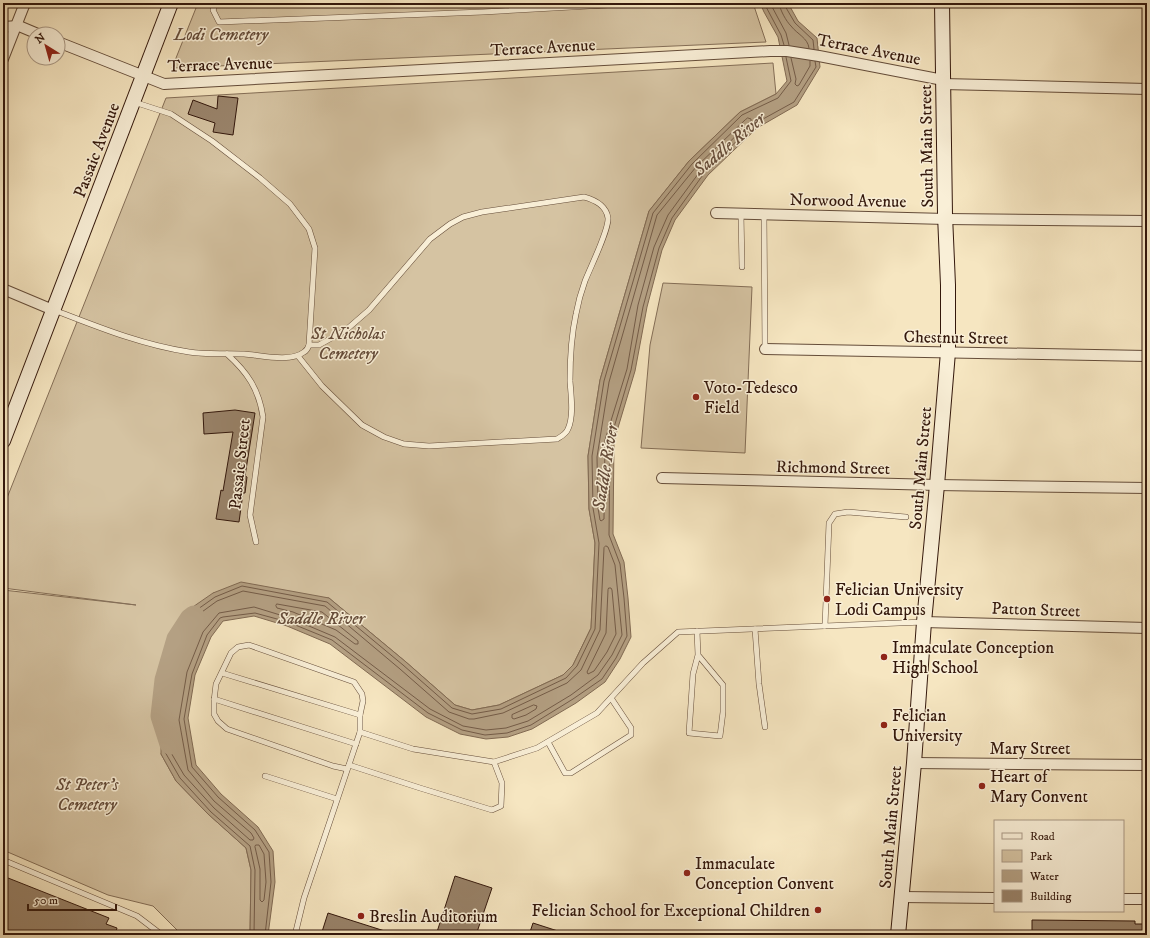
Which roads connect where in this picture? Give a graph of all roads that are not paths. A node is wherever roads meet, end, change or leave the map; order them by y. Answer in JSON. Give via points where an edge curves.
{"nodes":[{"id":1,"x":25,"y":3,"type":"edge"},
{"id":2,"x":171,"y":3,"type":"edge"},
{"id":3,"x":216,"y":3,"type":"edge"},
{"id":4,"x":644,"y":3,"type":"edge"},
{"id":5,"x":942,"y":3,"type":"edge"},
{"id":6,"x":16,"y":26,"type":"junction"},
{"id":7,"x":3,"y":27,"type":"edge"},
{"id":8,"x":26,"y":29,"type":"edge"},
{"id":9,"x":66,"y":45,"type":"edge"},
{"id":10,"x":3,"y":59,"type":"edge"},
{"id":11,"x":143,"y":76,"type":"junction"},
{"id":12,"x":943,"y":82,"type":"junction"},
{"id":13,"x":1147,"y":89,"type":"edge"},
{"id":14,"x":133,"y":102,"type":"junction"},
{"id":15,"x":716,"y":213,"type":"dead end"},
{"id":16,"x":741,"y":214,"type":"junction"},
{"id":17,"x":764,"y":214,"type":"junction"},
{"id":18,"x":946,"y":219,"type":"junction"},
{"id":19,"x":1147,"y":221,"type":"edge"},
{"id":20,"x":742,"y":267,"type":"dead end"},
{"id":21,"x":3,"y":289,"type":"edge"},
{"id":22,"x":54,"y":310,"type":"junction"},
{"id":23,"x":309,"y":345,"type":"junction"},
{"id":24,"x":765,"y":349,"type":"joint"},
{"id":25,"x":948,"y":352,"type":"junction"},
{"id":26,"x":227,"y":354,"type":"junction"},
{"id":27,"x":298,"y":356,"type":"junction"},
{"id":28,"x":1147,"y":356,"type":"edge"},
{"id":29,"x":3,"y":441,"type":"edge"},
{"id":30,"x":662,"y":478,"type":"dead end"},
{"id":31,"x":937,"y":485,"type":"junction"},
{"id":32,"x":1147,"y":488,"type":"edge"},
{"id":33,"x":906,"y":517,"type":"dead end"},
{"id":34,"x":256,"y":542,"type":"dead end"},
{"id":35,"x":924,"y":622,"type":"junction"},
{"id":36,"x":825,"y":626,"type":"junction"},
{"id":37,"x":1147,"y":628,"type":"edge"},
{"id":38,"x":755,"y":629,"type":"junction"},
{"id":39,"x":697,"y":631,"type":"junction"},
{"id":40,"x":698,"y":655,"type":"junction"},
{"id":41,"x":222,"y":673,"type":"junction"},
{"id":42,"x":611,"y":698,"type":"junction"},
{"id":43,"x":214,"y":699,"type":"junction"},
{"id":44,"x":360,"y":715,"type":"junction"},
{"id":45,"x":765,"y":728,"type":"dead end"},
{"id":46,"x":360,"y":732,"type":"junction"},
{"id":47,"x":548,"y":742,"type":"junction"},
{"id":48,"x":356,"y":744,"type":"junction"},
{"id":49,"x":494,"y":762,"type":"junction"},
{"id":50,"x":914,"y":763,"type":"junction"},
{"id":51,"x":1147,"y":765,"type":"edge"},
{"id":52,"x":348,"y":767,"type":"junction"},
{"id":53,"x":265,"y":776,"type":"dead end"},
{"id":54,"x":337,"y":799,"type":"junction"},
{"id":55,"x":3,"y":860,"type":"edge"},
{"id":56,"x":901,"y":898,"type":"junction"},
{"id":57,"x":994,"y":898,"type":"edge"},
{"id":58,"x":1124,"y":899,"type":"edge"},
{"id":59,"x":1147,"y":899,"type":"edge"},
{"id":60,"x":160,"y":935,"type":"edge"},
{"id":61,"x":295,"y":935,"type":"edge"},
{"id":62,"x":898,"y":935,"type":"edge"}],
"edges":[{"from":1,"to":6,"type":"street"},
{"from":2,"to":11,"type":"street","name":"Passaic Avenue"},
{"from":3,"to":4,"type":"lane","via":[[213,10],[219,22]]},
{"from":5,"to":12,"type":"street","name":"South Main Street"},
{"from":6,"to":7,"type":"street"},
{"from":6,"to":8,"type":"street"},
{"from":6,"to":10,"type":"street"},
{"from":9,"to":11,"type":"street","name":"Terrace Avenue"},
{"from":11,"to":12,"type":"street","name":"Terrace Avenue","via":[[164,84],[787,51]]},
{"from":11,"to":14,"type":"street","name":"Passaic Avenue"},
{"from":12,"to":13,"type":"street","name":"Terrace Avenue"},
{"from":12,"to":18,"type":"street","name":"South Main Street"},
{"from":14,"to":22,"type":"street","name":"Passaic Avenue"},
{"from":14,"to":23,"type":"lane","via":[[171,114],[212,141],[290,204],[308,230],[315,248]]},
{"from":15,"to":16,"type":"street","name":"Norwood Avenue"},
{"from":16,"to":17,"type":"street","name":"Norwood Avenue"},
{"from":16,"to":20,"type":"lane"},
{"from":17,"to":18,"type":"street","name":"Norwood Avenue"},
{"from":17,"to":24,"type":"lane"},
{"from":18,"to":19,"type":"street","name":"Norwood Avenue"},
{"from":18,"to":25,"type":"street","name":"South Main Street"},
{"from":21,"to":22,"type":"street"},
{"from":22,"to":26,"type":"lane","via":[[161,347]]},
{"from":22,"to":29,"type":"street"},
{"from":23,"to":27,"type":"lane"},
{"from":23,"to":27,"type":"lane","via":[[323,343],[360,319],[430,239],[463,217],[500,208],[584,197],[600,203],[608,217],[576,311],[570,363],[571,420],[564,436],[557,439],[429,446],[404,444],[362,425],[322,386]]},
{"from":24,"to":25,"type":"street","name":"Chestnut Street"},
{"from":25,"to":28,"type":"street","name":"Chestnut Street"},
{"from":25,"to":31,"type":"street","name":"South Main Street"},
{"from":26,"to":27,"type":"lane","via":[[287,358]]},
{"from":26,"to":34,"type":"lane","name":"Passaic Street","via":[[238,364],[256,390],[263,417],[250,515]]},
{"from":30,"to":31,"type":"street","name":"Richmond Street"},
{"from":31,"to":32,"type":"street","name":"Richmond Street"},
{"from":31,"to":35,"type":"street","name":"South Main Street"},
{"from":33,"to":36,"type":"lane","via":[[848,512],[835,514],[829,523]]},
{"from":35,"to":36,"type":"lane"},
{"from":35,"to":37,"type":"street","name":"Patton Street"},
{"from":35,"to":50,"type":"street","name":"South Main Street"},
{"from":36,"to":38,"type":"lane"},
{"from":38,"to":39,"type":"lane"},
{"from":38,"to":45,"type":"lane"},
{"from":39,"to":40,"type":"lane"},
{"from":39,"to":42,"type":"lane","via":[[678,632],[643,663]]},
{"from":40,"to":40,"type":"lane","via":[[693,674],[689,733],[720,736],[723,686]]},
{"from":41,"to":43,"type":"lane","via":[[216,684]]},
{"from":41,"to":44,"type":"lane"},
{"from":41,"to":44,"type":"lane","via":[[231,653],[249,645],[354,682],[362,694]]},
{"from":42,"to":47,"type":"lane","via":[[597,714]]},
{"from":42,"to":47,"type":"lane","via":[[631,728],[630,735],[571,773],[565,772]]},
{"from":43,"to":48,"type":"lane"},
{"from":43,"to":52,"type":"lane","via":[[214,714],[227,729],[333,766]]},
{"from":44,"to":46,"type":"lane"},
{"from":46,"to":48,"type":"lane"},
{"from":46,"to":49,"type":"lane","via":[[413,749]]},
{"from":47,"to":49,"type":"lane"},
{"from":48,"to":52,"type":"lane"},
{"from":49,"to":52,"type":"lane","via":[[502,783],[501,806],[492,810]]},
{"from":50,"to":51,"type":"street","name":"Mary Street"},
{"from":50,"to":56,"type":"street","name":"South Main Street"},
{"from":52,"to":54,"type":"lane"},
{"from":53,"to":54,"type":"lane"},
{"from":54,"to":61,"type":"lane","via":[[304,898]]},
{"from":55,"to":60,"type":"lane","via":[[137,916]]},
{"from":56,"to":57,"type":"street"},
{"from":56,"to":62,"type":"street","name":"South Main Street"},
{"from":58,"to":59,"type":"street"}]}
